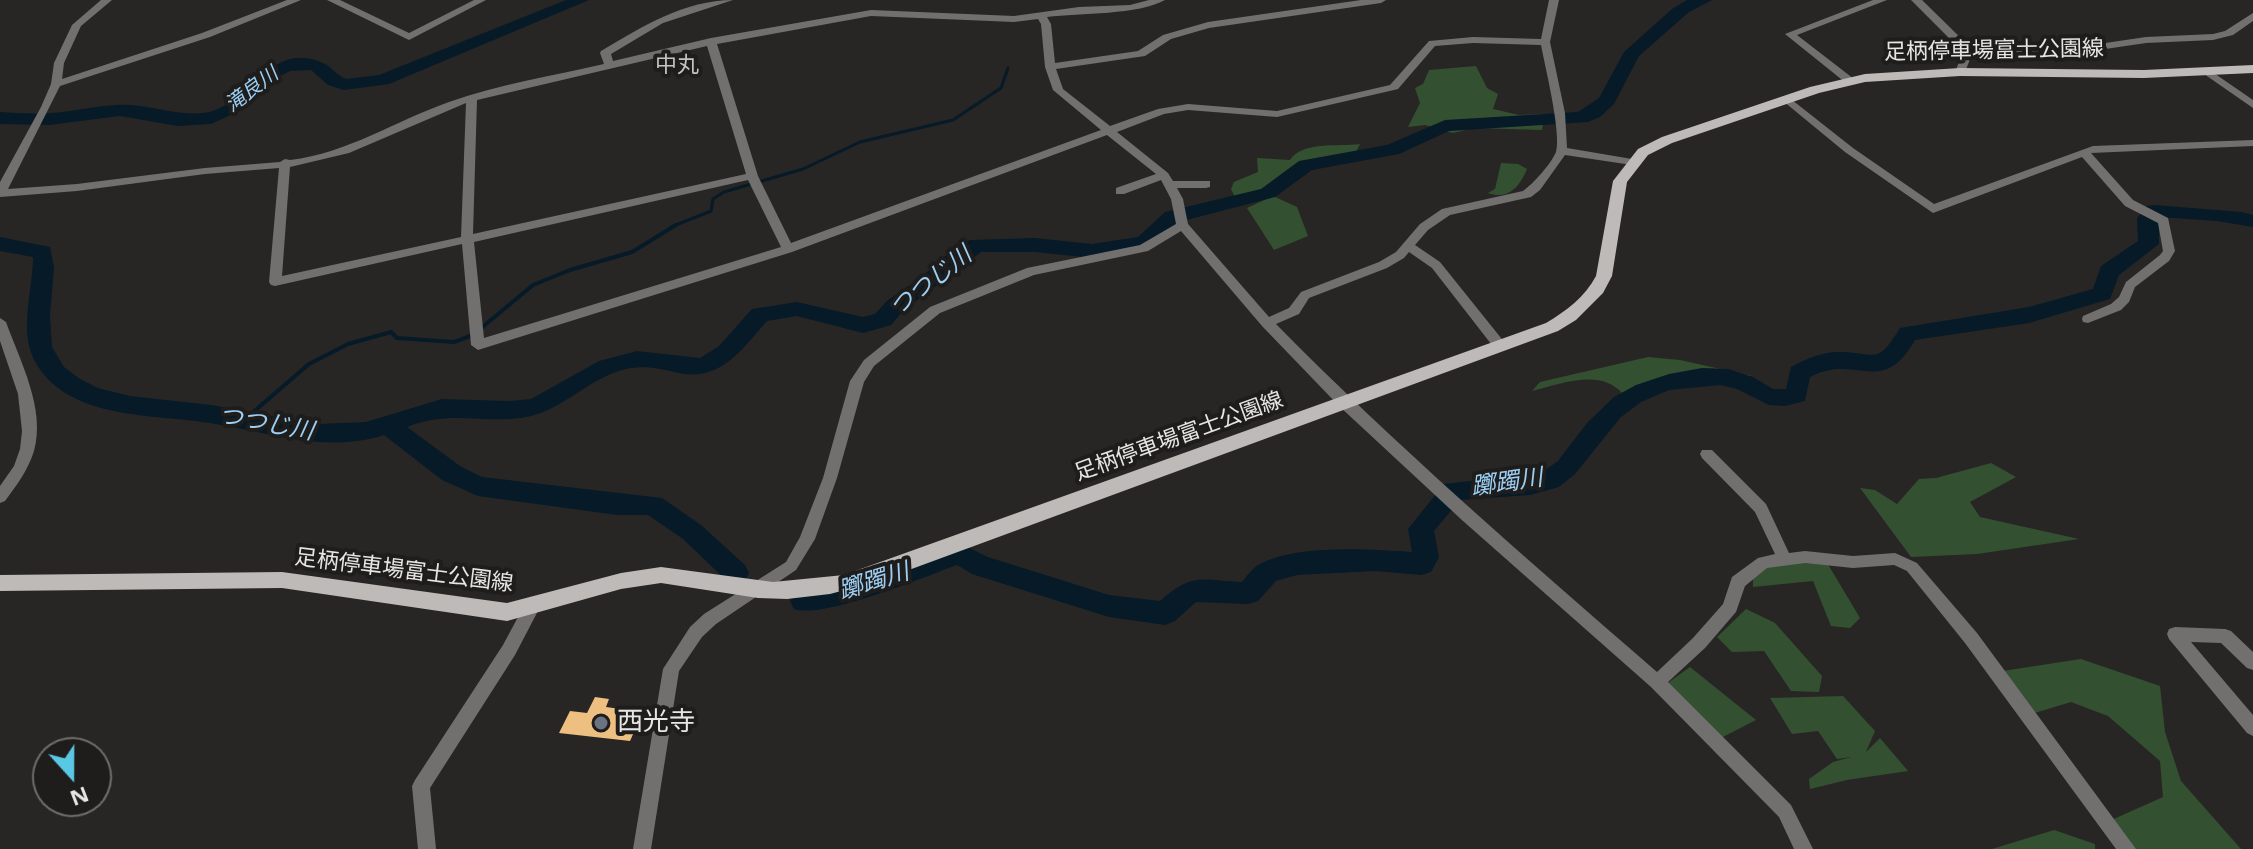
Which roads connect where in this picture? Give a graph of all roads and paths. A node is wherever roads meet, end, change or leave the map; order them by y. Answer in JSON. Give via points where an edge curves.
{"nodes":[{"id":1,"x":107,"y":0,"type":"edge"},
{"id":2,"x":119,"y":0,"type":"edge"},
{"id":3,"x":296,"y":0,"type":"edge"},
{"id":4,"x":332,"y":0,"type":"edge"},
{"id":5,"x":481,"y":0,"type":"edge"},
{"id":6,"x":728,"y":0,"type":"edge"},
{"id":7,"x":1160,"y":0,"type":"edge"},
{"id":8,"x":1286,"y":0,"type":"edge"},
{"id":9,"x":1381,"y":0,"type":"edge"},
{"id":10,"x":1554,"y":0,"type":"edge"},
{"id":11,"x":1882,"y":0,"type":"edge"},
{"id":12,"x":1916,"y":0,"type":"edge"},
{"id":13,"x":1049,"y":4,"type":"dead end"},
{"id":14,"x":1295,"y":12,"type":"junction"},
{"id":15,"x":1041,"y":15,"type":"junction"},
{"id":16,"x":2253,"y":16,"type":"edge"},
{"id":17,"x":74,"y":33,"type":"junction"},
{"id":18,"x":711,"y":41,"type":"junction"},
{"id":19,"x":1545,"y":42,"type":"junction"},
{"id":20,"x":1968,"y":51,"type":"junction"},
{"id":21,"x":609,"y":64,"type":"junction"},
{"id":22,"x":1050,"y":67,"type":"junction"},
{"id":23,"x":2253,"y":69,"type":"edge"},
{"id":24,"x":1960,"y":72,"type":"junction"},
{"id":25,"x":2208,"y":72,"type":"junction"},
{"id":26,"x":1850,"y":81,"type":"junction"},
{"id":27,"x":56,"y":84,"type":"junction"},
{"id":28,"x":472,"y":98,"type":"junction"},
{"id":29,"x":1787,"y":99,"type":"junction"},
{"id":30,"x":2253,"y":105,"type":"edge"},
{"id":31,"x":1111,"y":131,"type":"junction"},
{"id":32,"x":2253,"y":143,"type":"edge"},
{"id":33,"x":1562,"y":151,"type":"junction"},
{"id":34,"x":2084,"y":152,"type":"junction"},
{"id":35,"x":285,"y":162,"type":"junction"},
{"id":36,"x":1632,"y":162,"type":"junction"},
{"id":37,"x":752,"y":176,"type":"junction"},
{"id":38,"x":1168,"y":180,"type":"junction"},
{"id":39,"x":1206,"y":184,"type":"dead end"},
{"id":40,"x":1120,"y":191,"type":"dead end"},
{"id":41,"x":0,"y":193,"type":"edge"},
{"id":42,"x":1181,"y":219,"type":"junction"},
{"id":43,"x":467,"y":237,"type":"junction"},
{"id":44,"x":1409,"y":246,"type":"junction"},
{"id":45,"x":788,"y":249,"type":"junction"},
{"id":46,"x":2088,"y":319,"type":"dead end"},
{"id":47,"x":0,"y":322,"type":"edge"},
{"id":48,"x":1267,"y":323,"type":"junction"},
{"id":49,"x":1500,"y":346,"type":"junction"},
{"id":50,"x":1344,"y":402,"type":"junction"},
{"id":51,"x":1707,"y":454,"type":"dead end"},
{"id":52,"x":0,"y":497,"type":"edge"},
{"id":53,"x":1784,"y":558,"type":"junction"},
{"id":54,"x":0,"y":583,"type":"edge"},
{"id":55,"x":757,"y":590,"type":"junction"},
{"id":56,"x":531,"y":609,"type":"junction"},
{"id":57,"x":2253,"y":663,"type":"edge"},
{"id":58,"x":1657,"y":682,"type":"junction"},
{"id":59,"x":2253,"y":728,"type":"edge"},
{"id":60,"x":427,"y":849,"type":"edge"},
{"id":61,"x":642,"y":849,"type":"edge"},
{"id":62,"x":1804,"y":849,"type":"edge"},
{"id":63,"x":2127,"y":849,"type":"edge"}],
"edges":[{"from":1,"to":17,"type":"street"},
{"from":2,"to":17,"type":"street"},
{"from":3,"to":27,"type":"street"},
{"from":4,"to":5,"type":"street","via":[[409,37]]},
{"from":6,"to":21,"type":"street","via":[[659,21],[605,53]]},
{"from":7,"to":15,"type":"street","via":[[1130,8]]},
{"from":8,"to":14,"type":"street"},
{"from":9,"to":14,"type":"street"},
{"from":10,"to":19,"type":"street"},
{"from":11,"to":26,"type":"street","via":[[1790,34]]},
{"from":12,"to":20,"type":"street"},
{"from":13,"to":15,"type":"street"},
{"from":14,"to":22,"type":"street","via":[[1208,25],[1167,37],[1141,54]]},
{"from":15,"to":18,"type":"street","via":[[1014,19],[871,13]]},
{"from":15,"to":22,"type":"street"},
{"from":16,"to":20,"type":"street","via":[[2213,37],[2146,40],[2044,55]]},
{"from":17,"to":27,"type":"street","via":[[59,63]]},
{"from":18,"to":21,"type":"street"},
{"from":18,"to":37,"type":"street"},
{"from":19,"to":31,"type":"street","via":[[1433,43],[1394,87],[1277,114],[1175,108]]},
{"from":19,"to":33,"type":"street"},
{"from":20,"to":24,"type":"street"},
{"from":21,"to":28,"type":"street"},
{"from":22,"to":31,"type":"street","via":[[1058,90]]},
{"from":23,"to":25,"type":"main road","name":"足柄停車場富士公園線"},
{"from":24,"to":25,"type":"main road","name":"足柄停車場富士公園線"},
{"from":24,"to":26,"type":"main road","name":"足柄停車場富士公園線"},
{"from":25,"to":30,"type":"street"},
{"from":26,"to":29,"type":"main road","name":"足柄停車場富士公園線"},
{"from":27,"to":41,"type":"street"},
{"from":28,"to":35,"type":"street","via":[[438,108],[354,149]]},
{"from":28,"to":43,"type":"street"},
{"from":29,"to":34,"type":"street","via":[[1933,209]]},
{"from":29,"to":36,"type":"main road","name":"足柄停車場富士公園線","via":[[1667,140]]},
{"from":31,"to":38,"type":"street"},
{"from":31,"to":45,"type":"street"},
{"from":32,"to":34,"type":"street"},
{"from":33,"to":36,"type":"street"},
{"from":33,"to":44,"type":"street","via":[[1527,194],[1446,212]]},
{"from":34,"to":46,"type":"street","via":[[2129,203],[2164,221],[2169,251],[2130,285],[2116,307]]},
{"from":35,"to":41,"type":"street","via":[[60,192]]},
{"from":35,"to":43,"type":"street","via":[[275,282]]},
{"from":36,"to":49,"type":"main road","name":"足柄停車場富士公園線","via":[[1620,181],[1604,276],[1595,293],[1552,327]]},
{"from":37,"to":43,"type":"street"},
{"from":37,"to":45,"type":"street"},
{"from":38,"to":39,"type":"street"},
{"from":38,"to":40,"type":"street"},
{"from":38,"to":42,"type":"street"},
{"from":42,"to":48,"type":"street"},
{"from":42,"to":55,"type":"street","via":[[1144,248],[1003,280],[935,310],[884,349],[857,381],[807,539],[791,566]]},
{"from":43,"to":45,"type":"street","via":[[478,345]]},
{"from":44,"to":48,"type":"street","via":[[1383,265],[1305,295],[1294,311]]},
{"from":44,"to":49,"type":"street","via":[[1436,265]]},
{"from":47,"to":52,"type":"street","via":[[29,421],[22,465]]},
{"from":48,"to":50,"type":"street"},
{"from":49,"to":50,"type":"main road","name":"足柄停車場富士公園線"},
{"from":50,"to":55,"type":"main road","name":"足柄停車場富士公園線","via":[[872,575],[819,589]]},
{"from":50,"to":58,"type":"street"},
{"from":51,"to":53,"type":"street","via":[[1761,508]]},
{"from":53,"to":58,"type":"street","via":[[1763,562],[1738,582],[1730,607]]},
{"from":53,"to":63,"type":"street","via":[[1895,559],[1912,567]]},
{"from":54,"to":56,"type":"main road","name":"足柄停車場富士公園線","via":[[282,580],[507,612]]},
{"from":55,"to":56,"type":"main road","name":"足柄停車場富士公園線","via":[[662,575],[620,579]]},
{"from":55,"to":61,"type":"street","via":[[703,625],[671,669]]},
{"from":56,"to":60,"type":"street","via":[[421,786]]},
{"from":57,"to":59,"type":"street","via":[[2225,636],[2175,634]]},
{"from":58,"to":62,"type":"street","via":[[1785,811]]}]}
